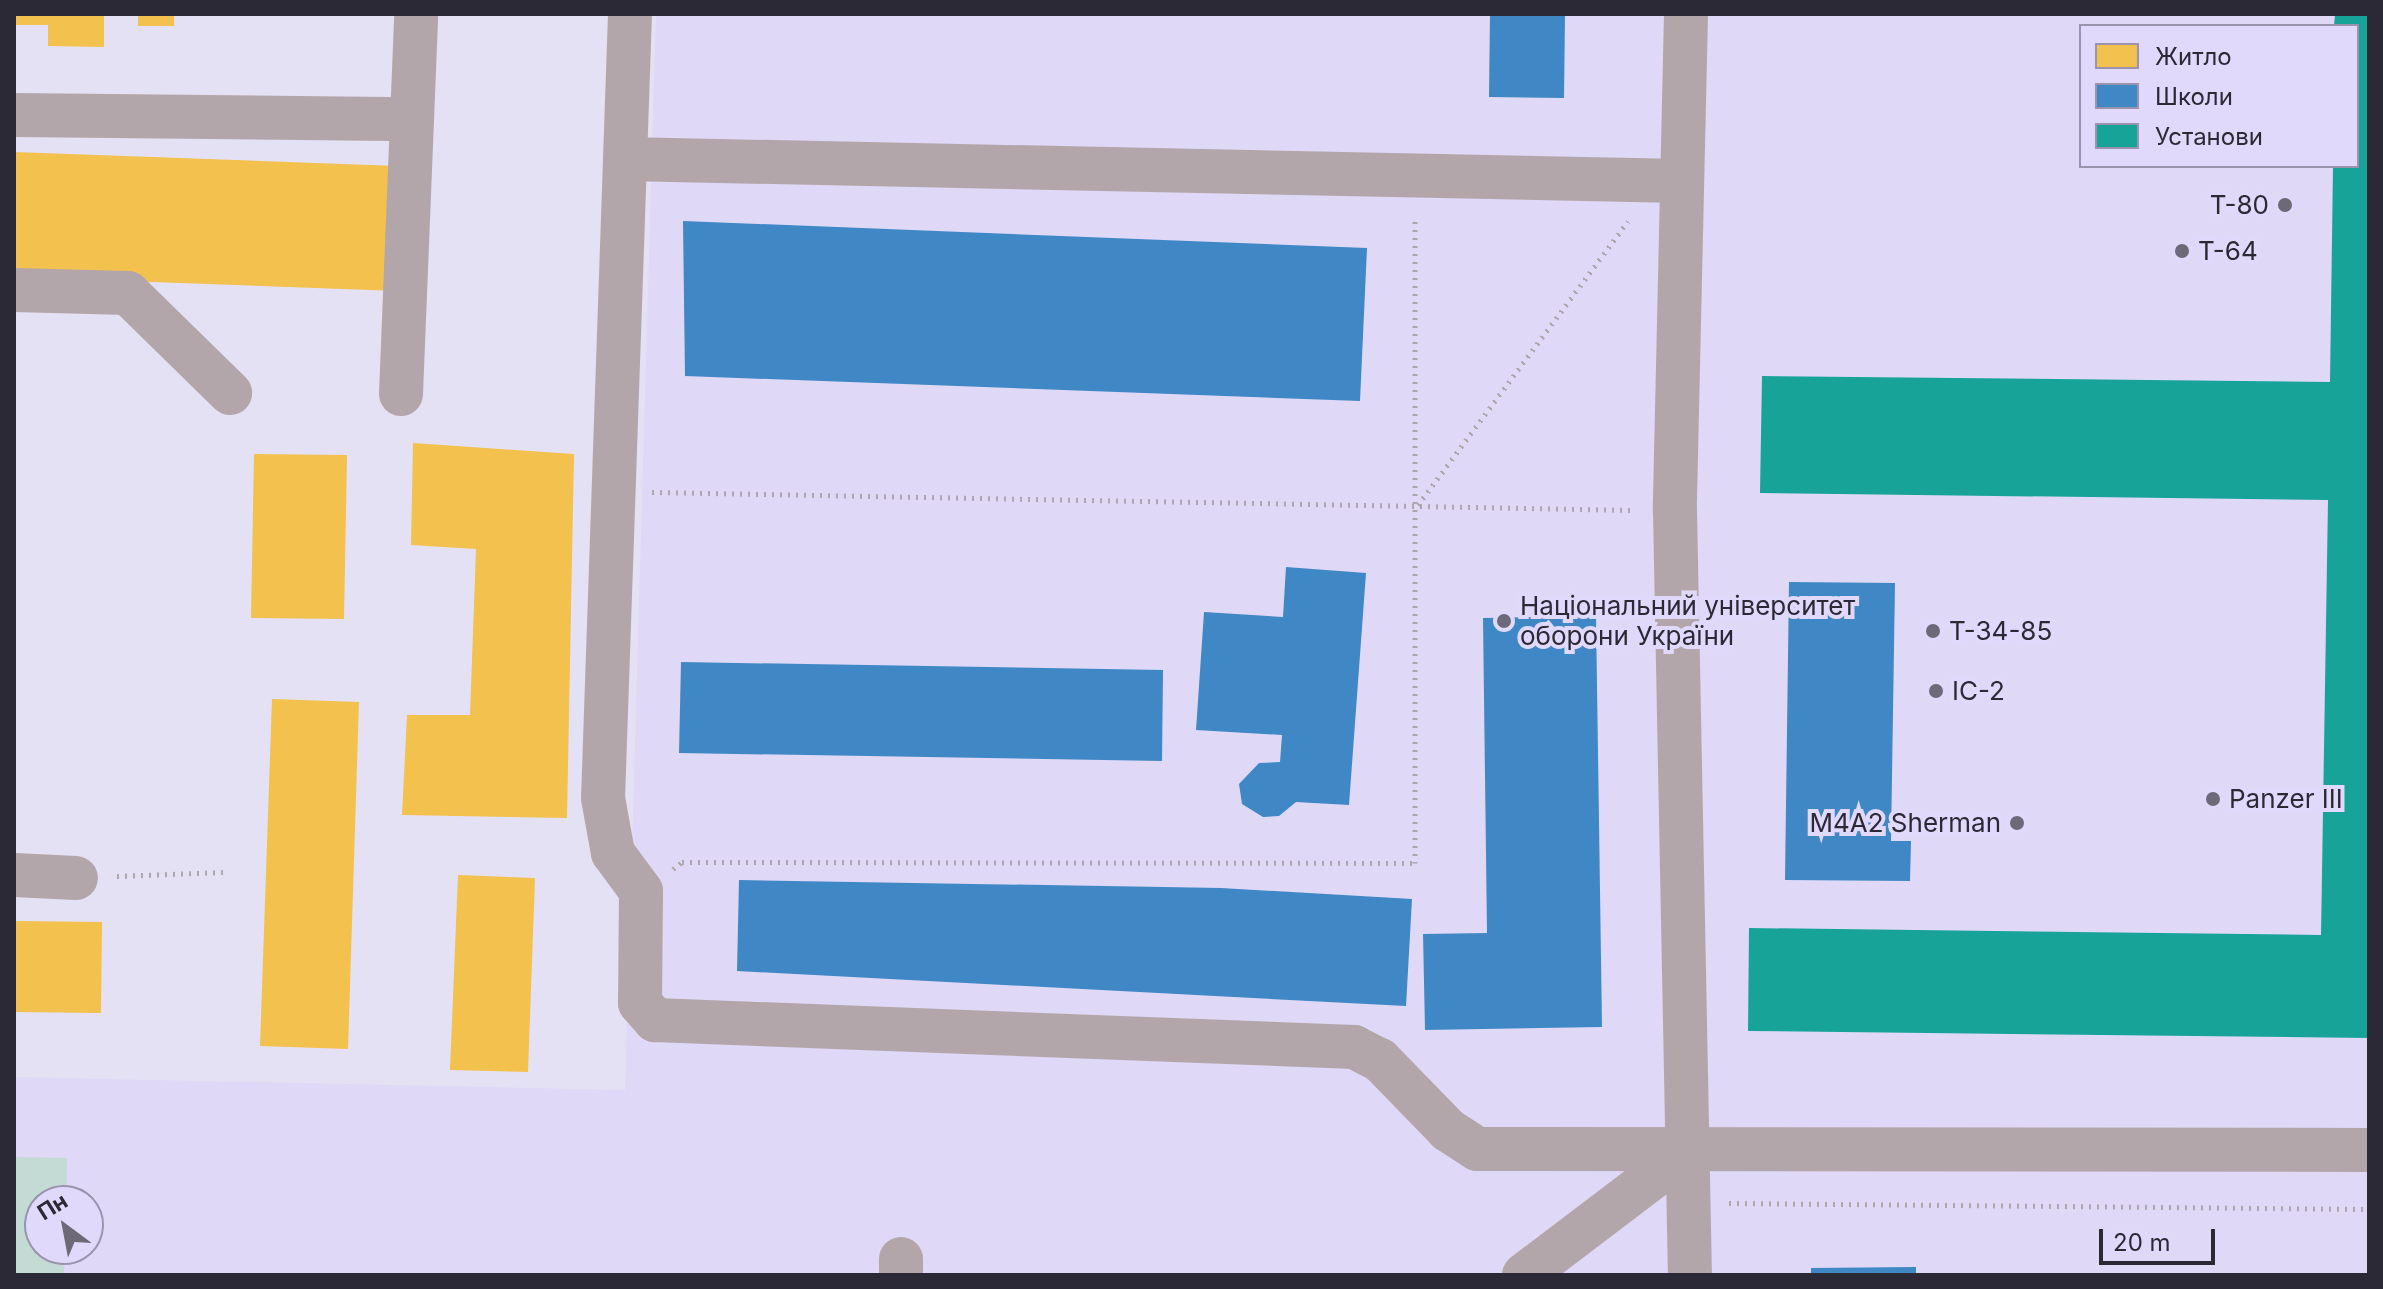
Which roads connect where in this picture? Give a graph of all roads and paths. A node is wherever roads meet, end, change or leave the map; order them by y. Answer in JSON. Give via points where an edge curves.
{"nodes":[{"id":1,"x":416,"y":14,"type":"edge"},
{"id":2,"x":630,"y":14,"type":"edge"},
{"id":3,"x":1686,"y":14,"type":"edge"},
{"id":4,"x":14,"y":115,"type":"edge"},
{"id":5,"x":412,"y":119,"type":"junction"},
{"id":6,"x":625,"y":159,"type":"junction"},
{"id":7,"x":1415,"y":175,"type":"junction"},
{"id":8,"x":1669,"y":181,"type":"junction"},
{"id":9,"x":14,"y":290,"type":"edge"},
{"id":10,"x":230,"y":393,"type":"dead end"},
{"id":11,"x":401,"y":394,"type":"dead end"},
{"id":12,"x":613,"y":492,"type":"junction"},
{"id":13,"x":1417,"y":506,"type":"junction"},
{"id":14,"x":1675,"y":511,"type":"junction"},
{"id":15,"x":223,"y":872,"type":"dead end"},
{"id":16,"x":14,"y":875,"type":"edge"},
{"id":17,"x":76,"y":878,"type":"joint"},
{"id":18,"x":641,"y":891,"type":"junction"},
{"id":19,"x":2369,"y":1150,"type":"edge"},
{"id":20,"x":1686,"y":1152,"type":"junction"},
{"id":21,"x":1688,"y":1203,"type":"junction"},
{"id":22,"x":2369,"y":1209,"type":"edge"},
{"id":23,"x":1524,"y":1275,"type":"edge"},
{"id":24,"x":1690,"y":1275,"type":"edge"}],
"edges":[{"from":1,"to":5,"type":"lane"},
{"from":2,"to":6,"type":"lane"},
{"from":3,"to":8,"type":"lane"},
{"from":4,"to":5,"type":"lane"},
{"from":5,"to":11,"type":"lane"},
{"from":6,"to":7,"type":"lane"},
{"from":6,"to":12,"type":"lane"},
{"from":7,"to":8,"type":"lane"},
{"from":7,"to":13,"type":"path"},
{"from":8,"to":13,"type":"path"},
{"from":8,"to":14,"type":"lane"},
{"from":9,"to":10,"type":"lane","via":[[128,293]]},
{"from":12,"to":13,"type":"path"},
{"from":12,"to":18,"type":"lane","via":[[605,830],[613,853]]},
{"from":13,"to":14,"type":"path"},
{"from":13,"to":18,"type":"path","via":[[1415,863],[682,862]]},
{"from":14,"to":20,"type":"lane"},
{"from":15,"to":17,"type":"path"},
{"from":16,"to":17,"type":"lane"},
{"from":18,"to":20,"type":"lane","via":[[640,1003],[655,1020],[1354,1047],[1380,1060],[1448,1130],[1477,1149]]},
{"from":19,"to":20,"type":"lane"},
{"from":20,"to":21,"type":"lane"},
{"from":20,"to":23,"type":"lane"},
{"from":21,"to":22,"type":"path"},
{"from":21,"to":24,"type":"lane"}]}
